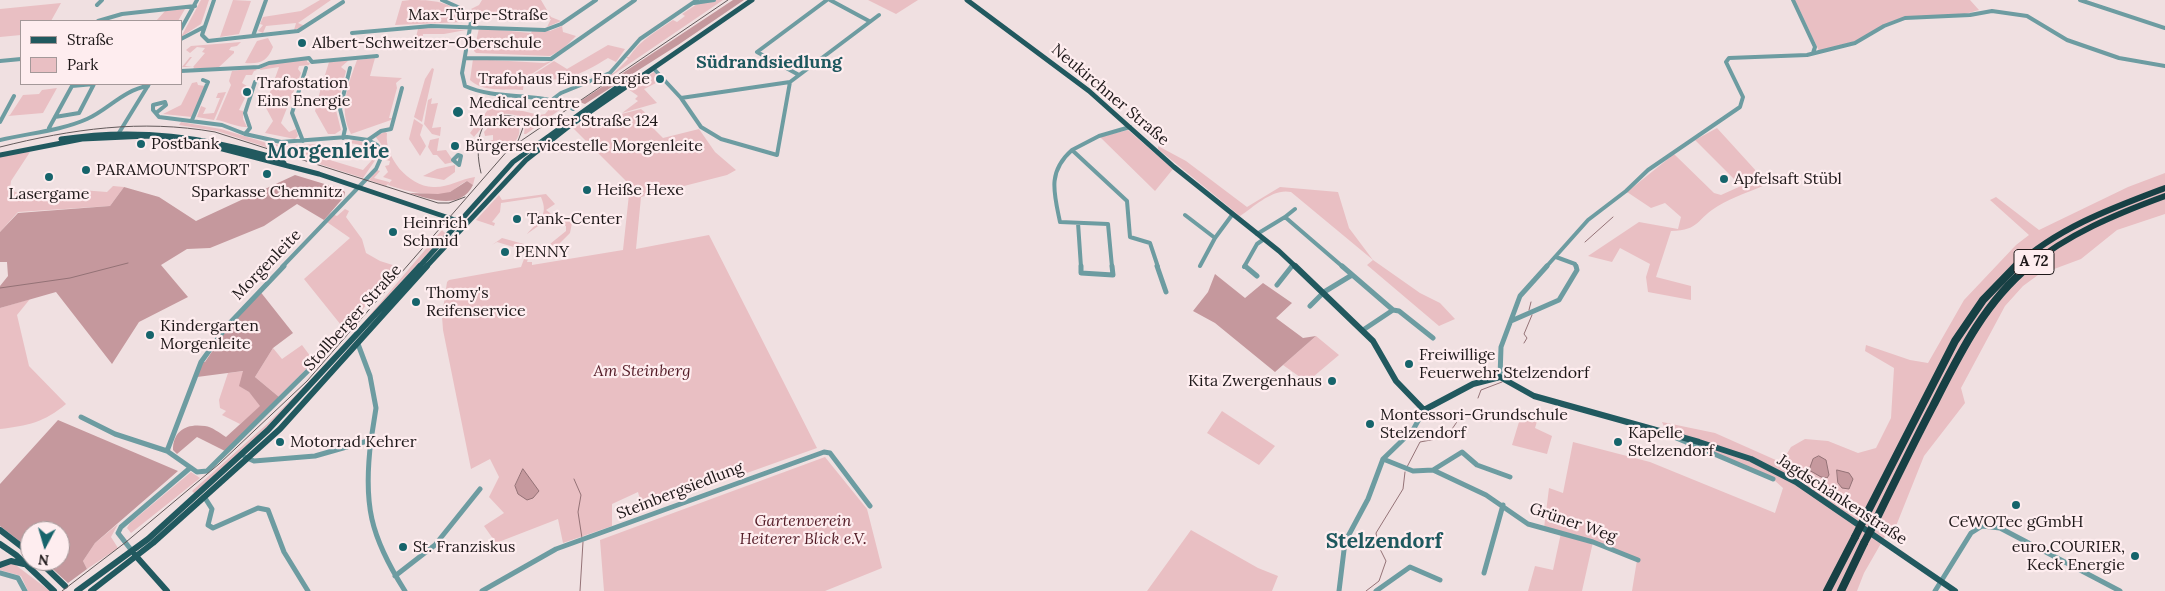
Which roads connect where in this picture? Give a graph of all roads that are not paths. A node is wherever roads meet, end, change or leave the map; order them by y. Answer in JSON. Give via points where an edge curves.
{"nodes":[{"id":1,"x":102,"y":0,"type":"edge"},
{"id":2,"x":197,"y":0,"type":"edge"},
{"id":3,"x":214,"y":0,"type":"edge"},
{"id":4,"x":266,"y":0,"type":"edge"},
{"id":5,"x":442,"y":0,"type":"edge"},
{"id":6,"x":596,"y":0,"type":"edge"},
{"id":7,"x":635,"y":0,"type":"edge"},
{"id":8,"x":714,"y":0,"type":"edge"},
{"id":9,"x":752,"y":0,"type":"edge"},
{"id":10,"x":829,"y":0,"type":"edge"},
{"id":11,"x":967,"y":0,"type":"edge"},
{"id":12,"x":1793,"y":0,"type":"edge"},
{"id":13,"x":2080,"y":0,"type":"edge"},
{"id":14,"x":695,"y":1,"type":"edge"},
{"id":15,"x":343,"y":2,"type":"dead end"},
{"id":16,"x":97,"y":5,"type":"dead end"},
{"id":17,"x":194,"y":6,"type":"junction"},
{"id":18,"x":879,"y":15,"type":"dead end"},
{"id":19,"x":101,"y":20,"type":"edge"},
{"id":20,"x":869,"y":21,"type":"junction"},
{"id":21,"x":182,"y":27,"type":"edge"},
{"id":22,"x":204,"y":27,"type":"junction"},
{"id":23,"x":471,"y":27,"type":"junction"},
{"id":24,"x":2165,"y":28,"type":"edge"},
{"id":25,"x":352,"y":33,"type":"dead end"},
{"id":26,"x":253,"y":36,"type":"junction"},
{"id":27,"x":182,"y":38,"type":"edge"},
{"id":28,"x":1812,"y":54,"type":"junction"},
{"id":29,"x":377,"y":56,"type":"dead end"},
{"id":30,"x":465,"y":58,"type":"junction"},
{"id":31,"x":20,"y":59,"type":"edge"},
{"id":32,"x":0,"y":61,"type":"edge"},
{"id":33,"x":2165,"y":66,"type":"edge"},
{"id":34,"x":306,"y":68,"type":"dead end"},
{"id":35,"x":350,"y":68,"type":"dead end"},
{"id":36,"x":653,"y":69,"type":"junction"},
{"id":37,"x":182,"y":72,"type":"edge"},
{"id":38,"x":799,"y":76,"type":"junction"},
{"id":39,"x":203,"y":80,"type":"dead end"},
{"id":40,"x":255,"y":82,"type":"dead end"},
{"id":41,"x":790,"y":82,"type":"junction"},
{"id":42,"x":83,"y":85,"type":"edge"},
{"id":43,"x":93,"y":85,"type":"edge"},
{"id":44,"x":148,"y":85,"type":"edge"},
{"id":45,"x":402,"y":88,"type":"dead end"},
{"id":46,"x":14,"y":96,"type":"dead end"},
{"id":47,"x":681,"y":98,"type":"junction"},
{"id":48,"x":553,"y":99,"type":"junction"},
{"id":49,"x":156,"y":113,"type":"dead end"},
{"id":50,"x":582,"y":115,"type":"junction"},
{"id":51,"x":55,"y":117,"type":"junction"},
{"id":52,"x":192,"y":120,"type":"junction"},
{"id":53,"x":0,"y":122,"type":"edge"},
{"id":54,"x":1130,"y":127,"type":"junction"},
{"id":55,"x":49,"y":128,"type":"junction"},
{"id":56,"x":245,"y":134,"type":"junction"},
{"id":57,"x":118,"y":135,"type":"junction"},
{"id":58,"x":344,"y":138,"type":"junction"},
{"id":59,"x":0,"y":140,"type":"edge"},
{"id":60,"x":368,"y":140,"type":"junction"},
{"id":61,"x":303,"y":141,"type":"junction"},
{"id":62,"x":1072,"y":150,"type":"junction"},
{"id":63,"x":0,"y":153,"type":"edge"},
{"id":64,"x":360,"y":187,"type":"junction"},
{"id":65,"x":2165,"y":188,"type":"edge"},
{"id":66,"x":2165,"y":196,"type":"edge"},
{"id":67,"x":1295,"y":209,"type":"dead end"},
{"id":68,"x":1185,"y":215,"type":"dead end"},
{"id":69,"x":1232,"y":215,"type":"junction"},
{"id":70,"x":1285,"y":217,"type":"junction"},
{"id":71,"x":462,"y":223,"type":"junction"},
{"id":72,"x":1078,"y":223,"type":"junction"},
{"id":73,"x":1257,"y":234,"type":"junction"},
{"id":74,"x":1215,"y":238,"type":"junction"},
{"id":75,"x":1264,"y":239,"type":"junction"},
{"id":76,"x":1556,"y":257,"type":"junction"},
{"id":77,"x":1238,"y":263,"type":"dead end"},
{"id":78,"x":1293,"y":264,"type":"junction"},
{"id":79,"x":1200,"y":266,"type":"dead end"},
{"id":80,"x":1244,"y":267,"type":"junction"},
{"id":81,"x":1257,"y":276,"type":"dead end"},
{"id":82,"x":1352,"y":276,"type":"junction"},
{"id":83,"x":1276,"y":285,"type":"dead end"},
{"id":84,"x":1166,"y":292,"type":"dead end"},
{"id":85,"x":1324,"y":292,"type":"junction"},
{"id":86,"x":1310,"y":306,"type":"dead end"},
{"id":87,"x":1393,"y":310,"type":"junction"},
{"id":88,"x":1511,"y":321,"type":"junction"},
{"id":89,"x":1363,"y":330,"type":"junction"},
{"id":90,"x":1433,"y":338,"type":"dead end"},
{"id":91,"x":358,"y":344,"type":"junction"},
{"id":92,"x":334,"y":345,"type":"dead end"},
{"id":93,"x":1500,"y":377,"type":"junction"},
{"id":94,"x":1424,"y":410,"type":"junction"},
{"id":95,"x":81,"y":417,"type":"dead end"},
{"id":96,"x":1668,"y":435,"type":"junction"},
{"id":97,"x":371,"y":440,"type":"junction"},
{"id":98,"x":167,"y":451,"type":"junction"},
{"id":99,"x":245,"y":456,"type":"junction"},
{"id":100,"x":1383,"y":459,"type":"junction"},
{"id":101,"x":190,"y":468,"type":"junction"},
{"id":102,"x":1433,"y":470,"type":"junction"},
{"id":103,"x":1510,"y":477,"type":"dead end"},
{"id":104,"x":1772,"y":479,"type":"dead end"},
{"id":105,"x":480,"y":488,"type":"dead end"},
{"id":106,"x":205,"y":498,"type":"junction"},
{"id":107,"x":1503,"y":505,"type":"junction"},
{"id":108,"x":870,"y":506,"type":"dead end"},
{"id":109,"x":0,"y":530,"type":"edge"},
{"id":110,"x":0,"y":544,"type":"edge"},
{"id":111,"x":20,"y":545,"type":"edge"},
{"id":112,"x":134,"y":554,"type":"junction"},
{"id":113,"x":20,"y":560,"type":"edge"},
{"id":114,"x":1638,"y":560,"type":"dead end"},
{"id":115,"x":20,"y":564,"type":"edge"},
{"id":116,"x":0,"y":565,"type":"edge"},
{"id":117,"x":33,"y":571,"type":"edge"},
{"id":118,"x":49,"y":571,"type":"edge"},
{"id":119,"x":0,"y":573,"type":"edge"},
{"id":120,"x":1484,"y":574,"type":"dead end"},
{"id":121,"x":394,"y":576,"type":"junction"},
{"id":122,"x":1440,"y":580,"type":"dead end"},
{"id":123,"x":1939,"y":580,"type":"junction"},
{"id":124,"x":65,"y":586,"type":"dead end"},
{"id":125,"x":1341,"y":590,"type":"edge"},
{"id":126,"x":25,"y":591,"type":"edge"},
{"id":127,"x":54,"y":591,"type":"edge"},
{"id":128,"x":77,"y":591,"type":"edge"},
{"id":129,"x":92,"y":591,"type":"edge"},
{"id":130,"x":167,"y":591,"type":"edge"},
{"id":131,"x":308,"y":591,"type":"edge"},
{"id":132,"x":405,"y":591,"type":"edge"},
{"id":133,"x":482,"y":591,"type":"edge"},
{"id":134,"x":1376,"y":591,"type":"edge"},
{"id":135,"x":1827,"y":591,"type":"edge"},
{"id":136,"x":1841,"y":591,"type":"edge"},
{"id":137,"x":1934,"y":591,"type":"edge"},
{"id":138,"x":1955,"y":591,"type":"edge"},
{"id":139,"x":2120,"y":591,"type":"edge"}],
"edges":[{"from":1,"to":16,"type":"street"},
{"from":2,"to":17,"type":"street"},
{"from":3,"to":22,"type":"street"},
{"from":4,"to":26,"type":"street"},
{"from":5,"to":23,"type":"street","via":[[464,11]]},
{"from":6,"to":23,"type":"street","name":"Max-Türpe-Straße","via":[[550,29]]},
{"from":7,"to":30,"type":"street","via":[[551,59]]},
{"from":8,"to":14,"type":"street"},
{"from":9,"to":36,"type":"main road","name":"Stollberger Straße"},
{"from":10,"to":20,"type":"street"},
{"from":10,"to":38,"type":"street","via":[[757,52]]},
{"from":11,"to":54,"type":"main road","name":"Neukirchner Straße","via":[[1089,91]]},
{"from":12,"to":28,"type":"street","via":[[1815,47]]},
{"from":13,"to":24,"type":"street"},
{"from":14,"to":48,"type":"street","via":[[640,39],[610,73]]},
{"from":15,"to":26,"type":"street","via":[[304,29]]},
{"from":17,"to":19,"type":"street","via":[[122,14]]},
{"from":17,"to":21,"type":"street"},
{"from":18,"to":20,"type":"street"},
{"from":20,"to":38,"type":"street"},
{"from":22,"to":26,"type":"street","via":[[202,37],[208,40]]},
{"from":22,"to":27,"type":"street"},
{"from":23,"to":25,"type":"street","name":"Max-Türpe-Straße","via":[[420,26]]},
{"from":23,"to":30,"type":"street"},
{"from":28,"to":33,"type":"street","via":[[1854,43],[1906,18],[1992,11],[2031,18],[2060,37],[2118,58]]},
{"from":28,"to":76,"type":"street","via":[[1729,58],[1726,62],[1742,97],[1740,106],[1648,170],[1588,220]]},
{"from":29,"to":37,"type":"street","via":[[312,62],[309,58],[260,66]]},
{"from":30,"to":48,"type":"street","via":[[461,79],[469,88]]},
{"from":31,"to":32,"type":"street"},
{"from":34,"to":61,"type":"street","via":[[292,113]]},
{"from":35,"to":58,"type":"street","via":[[340,109],[346,129]]},
{"from":36,"to":47,"type":"street"},
{"from":36,"to":50,"type":"main road","name":"Stollberger Straße"},
{"from":38,"to":41,"type":"street"},
{"from":39,"to":52,"type":"street","via":[[208,82]]},
{"from":40,"to":56,"type":"street","via":[[245,107],[250,128]]},
{"from":41,"to":47,"type":"street"},
{"from":41,"to":47,"type":"street","via":[[777,155],[728,142],[701,127]]},
{"from":42,"to":51,"type":"street","via":[[72,86]]},
{"from":43,"to":51,"type":"street","via":[[79,113]]},
{"from":44,"to":55,"type":"street","via":[[127,91],[87,119]]},
{"from":44,"to":57,"type":"street"},
{"from":45,"to":60,"type":"street","via":[[391,128]]},
{"from":46,"to":53,"type":"street"},
{"from":48,"to":50,"type":"street","bridge":true},
{"from":49,"to":52,"type":"street","via":[[159,117]]},
{"from":50,"to":71,"type":"main road","name":"Stollberger Straße","via":[[526,160]]},
{"from":51,"to":55,"type":"street"},
{"from":52,"to":56,"type":"street","via":[[222,125]]},
{"from":54,"to":62,"type":"street","via":[[1100,136]]},
{"from":54,"to":69,"type":"main road","name":"Neukirchner Straße"},
{"from":55,"to":59,"type":"street"},
{"from":56,"to":61,"type":"street","via":[[274,141]]},
{"from":57,"to":63,"type":"main road"},
{"from":57,"to":64,"type":"main road","via":[[195,141]]},
{"from":58,"to":60,"type":"street"},
{"from":58,"to":61,"type":"street"},
{"from":60,"to":64,"type":"street","name":"Morgenleite","via":[[376,143],[383,153]]},
{"from":62,"to":72,"type":"street","via":[[1056,168],[1053,188],[1060,222]]},
{"from":62,"to":84,"type":"street","via":[[1127,201],[1130,237],[1150,243]]},
{"from":64,"to":71,"type":"main road"},
{"from":64,"to":98,"type":"street","name":"Morgenleite","via":[[270,277],[209,349]]},
{"from":65,"to":135,"type":"highway","number":"A 72","bridge":true,"via":[[2063,232],[2028,255],[1974,310],[1936,374]]},
{"from":66,"to":136,"type":"highway","number":"A 72","bridge":true,"via":[[2079,232],[2021,272],[1984,313],[1946,378]]},
{"from":67,"to":70,"type":"street"},
{"from":68,"to":74,"type":"street"},
{"from":69,"to":73,"type":"main road","name":"Neukirchner Straße"},
{"from":69,"to":74,"type":"street"},
{"from":70,"to":73,"type":"street"},
{"from":70,"to":82,"type":"street"},
{"from":71,"to":91,"type":"main road","name":"Stollberger Straße"},
{"from":71,"to":99,"type":"main road","name":"Stollberger Straße"},
{"from":72,"to":72,"type":"street","via":[[1081,273],[1113,275],[1108,224]]},
{"from":73,"to":75,"type":"main road","name":"Neukirchner Straße"},
{"from":74,"to":79,"type":"street"},
{"from":75,"to":78,"type":"main road","name":"Neukirchner Straße"},
{"from":75,"to":80,"type":"street","via":[[1257,244]]},
{"from":76,"to":88,"type":"street","via":[[1520,296]]},
{"from":76,"to":88,"type":"street","via":[[1575,264],[1577,270],[1559,300]]},
{"from":77,"to":80,"type":"street"},
{"from":78,"to":83,"type":"street"},
{"from":78,"to":85,"type":"main road","name":"Neukirchner Straße"},
{"from":80,"to":81,"type":"street"},
{"from":82,"to":85,"type":"street"},
{"from":82,"to":87,"type":"street"},
{"from":85,"to":86,"type":"street"},
{"from":85,"to":89,"type":"main road","name":"Neukirchner Straße"},
{"from":87,"to":89,"type":"street"},
{"from":87,"to":90,"type":"street","via":[[1399,311]]},
{"from":88,"to":93,"type":"street","via":[[1502,347]]},
{"from":89,"to":94,"type":"main road","name":"Neukirchner Straße","via":[[1396,381]]},
{"from":91,"to":97,"type":"street","via":[[370,376],[376,408]]},
{"from":91,"to":99,"type":"main road","name":"Stollberger Straße","via":[[302,406]]},
{"from":92,"to":101,"type":"street","name":"Stollberger Straße","via":[[207,471],[201,473]]},
{"from":93,"to":94,"type":"main road","via":[[1473,384]]},
{"from":93,"to":96,"type":"main road","name":"Jagdschänkenstraße","via":[[1534,396]]},
{"from":94,"to":100,"type":"street","via":[[1413,430]]},
{"from":95,"to":98,"type":"street","via":[[115,434]]},
{"from":96,"to":104,"type":"street","name":"Jagdschänkenstraße"},
{"from":96,"to":123,"type":"main road","name":"Jagdschänkenstraße","via":[[1751,459],[1796,482]]},
{"from":97,"to":99,"type":"street","via":[[315,456],[254,461]]},
{"from":97,"to":121,"type":"street","via":[[366,474],[367,503],[376,538]]},
{"from":98,"to":101,"type":"street"},
{"from":99,"to":106,"type":"main road","name":"Stollberger Straße"},
{"from":99,"to":112,"type":"main road","name":"Stollberger Straße"},
{"from":100,"to":102,"type":"street","name":"Grüner Weg","via":[[1415,472]]},
{"from":100,"to":125,"type":"street","via":[[1368,500],[1345,542]]},
{"from":101,"to":112,"type":"street","via":[[120,527],[118,533]]},
{"from":102,"to":103,"type":"street","via":[[1462,452],[1477,465]]},
{"from":102,"to":107,"type":"street","name":"Grüner Weg"},
{"from":105,"to":121,"type":"street","via":[[442,538]]},
{"from":106,"to":112,"type":"main road","name":"Stollberger Straße"},
{"from":106,"to":131,"type":"street","via":[[212,508],[208,525],[213,528],[258,508],[268,510],[285,558]]},
{"from":107,"to":114,"type":"street","name":"Grüner Weg","via":[[1528,524],[1593,542]]},
{"from":107,"to":120,"type":"street"},
{"from":108,"to":133,"type":"street","name":"Steinbergsiedlung","via":[[830,453],[824,452],[556,549]]},
{"from":109,"to":111,"type":"main road"},
{"from":110,"to":113,"type":"main road"},
{"from":112,"to":128,"type":"main road","name":"Stollberger Straße"},
{"from":112,"to":129,"type":"main road","name":"Stollberger Straße"},
{"from":112,"to":130,"type":"main road"},
{"from":115,"to":116,"type":"main road","via":[[11,561]]},
{"from":117,"to":127,"type":"main road"},
{"from":118,"to":124,"type":"main road"},
{"from":119,"to":126,"type":"street","via":[[18,578]]},
{"from":121,"to":132,"type":"street"},
{"from":122,"to":134,"type":"street","via":[[1410,567]]},
{"from":123,"to":137,"type":"street"},
{"from":123,"to":138,"type":"main road","name":"Jagdschänkenstraße"},
{"from":123,"to":139,"type":"street","via":[[1970,533],[1976,528],[1989,526],[2021,539]]}]}
